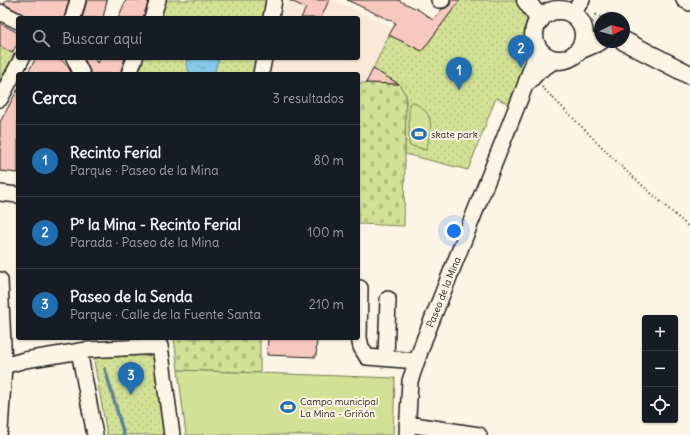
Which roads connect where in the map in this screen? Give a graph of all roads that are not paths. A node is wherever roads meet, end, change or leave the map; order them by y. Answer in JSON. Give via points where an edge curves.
{"nodes":[{"id":1,"x":78,"y":0,"type":"edge"},
{"id":2,"x":158,"y":0,"type":"edge"},
{"id":3,"x":274,"y":0,"type":"edge"},
{"id":4,"x":526,"y":0,"type":"edge"},
{"id":5,"x":546,"y":0,"type":"edge"},
{"id":6,"x":684,"y":0,"type":"edge"},
{"id":7,"x":690,"y":3,"type":"edge"},
{"id":8,"x":0,"y":12,"type":"edge"},
{"id":9,"x":74,"y":16,"type":"edge"},
{"id":10,"x":153,"y":16,"type":"edge"},
{"id":11,"x":271,"y":16,"type":"edge"},
{"id":12,"x":16,"y":20,"type":"edge"},
{"id":13,"x":540,"y":20,"type":"junction"},
{"id":14,"x":586,"y":20,"type":"edge"},
{"id":15,"x":630,"y":44,"type":"edge"},
{"id":16,"x":536,"y":45,"type":"junction"},
{"id":17,"x":579,"y":50,"type":"junction"},
{"id":18,"x":21,"y":60,"type":"edge"},
{"id":19,"x":75,"y":60,"type":"edge"},
{"id":20,"x":135,"y":60,"type":"edge"},
{"id":21,"x":264,"y":60,"type":"edge"},
{"id":22,"x":556,"y":60,"type":"junction"},
{"id":23,"x":81,"y":72,"type":"edge"},
{"id":24,"x":130,"y":72,"type":"edge"},
{"id":25,"x":261,"y":72,"type":"edge"},
{"id":26,"x":690,"y":75,"type":"edge"},
{"id":27,"x":529,"y":82,"type":"junction"},
{"id":28,"x":0,"y":98,"type":"edge"},
{"id":29,"x":0,"y":193,"type":"edge"},
{"id":30,"x":16,"y":195,"type":"edge"},
{"id":31,"x":0,"y":280,"type":"edge"},
{"id":32,"x":388,"y":299,"type":"dead end"},
{"id":33,"x":359,"y":340,"type":"edge"},
{"id":34,"x":84,"y":346,"type":"edge"},
{"id":35,"x":386,"y":358,"type":"junction"},
{"id":36,"x":417,"y":361,"type":"junction"},
{"id":37,"x":2,"y":366,"type":"edge"},
{"id":38,"x":407,"y":429,"type":"edge"},
{"id":39,"x":0,"y":431,"type":"edge"},
{"id":40,"x":95,"y":435,"type":"edge"},
{"id":41,"x":172,"y":435,"type":"edge"},
{"id":42,"x":479,"y":435,"type":"edge"}],
"edges":[{"from":1,"to":9,"type":"street"},
{"from":2,"to":10,"type":"street"},
{"from":3,"to":11,"type":"street"},
{"from":4,"to":13,"type":"main road"},
{"from":5,"to":14,"type":"main road"},
{"from":6,"to":7,"type":"street"},
{"from":8,"to":12,"type":"street"},
{"from":13,"to":14,"type":"main road","via":[[556,11]]},
{"from":13,"to":16,"type":"main road","via":[[534,31]]},
{"from":14,"to":17,"type":"main road"},
{"from":14,"to":17,"type":"main road","via":[[583,43]]},
{"from":15,"to":26,"type":"main road"},
{"from":16,"to":22,"type":"main road","via":[[548,58]]},
{"from":16,"to":27,"type":"street","name":"Paseo de la Mina"},
{"from":17,"to":22,"type":"main road","via":[[564,60]]},
{"from":18,"to":28,"type":"street"},
{"from":19,"to":23,"type":"street"},
{"from":20,"to":24,"type":"street"},
{"from":21,"to":25,"type":"street"},
{"from":22,"to":27,"type":"street","name":"Paseo de la Mina","via":[[539,71]]},
{"from":27,"to":36,"type":"street","name":"Paseo de la Mina"},
{"from":29,"to":30,"type":"street"},
{"from":31,"to":37,"type":"street"},
{"from":32,"to":35,"type":"street"},
{"from":33,"to":35,"type":"street","via":[[367,357]]},
{"from":34,"to":37,"type":"street"},
{"from":34,"to":40,"type":"street"},
{"from":34,"to":41,"type":"street","via":[[160,346]]},
{"from":35,"to":36,"type":"street"},
{"from":36,"to":38,"type":"street","name":"Paseo de la Mina","via":[[410,381]]},
{"from":37,"to":39,"type":"street"},
{"from":38,"to":42,"type":"street"}]}
